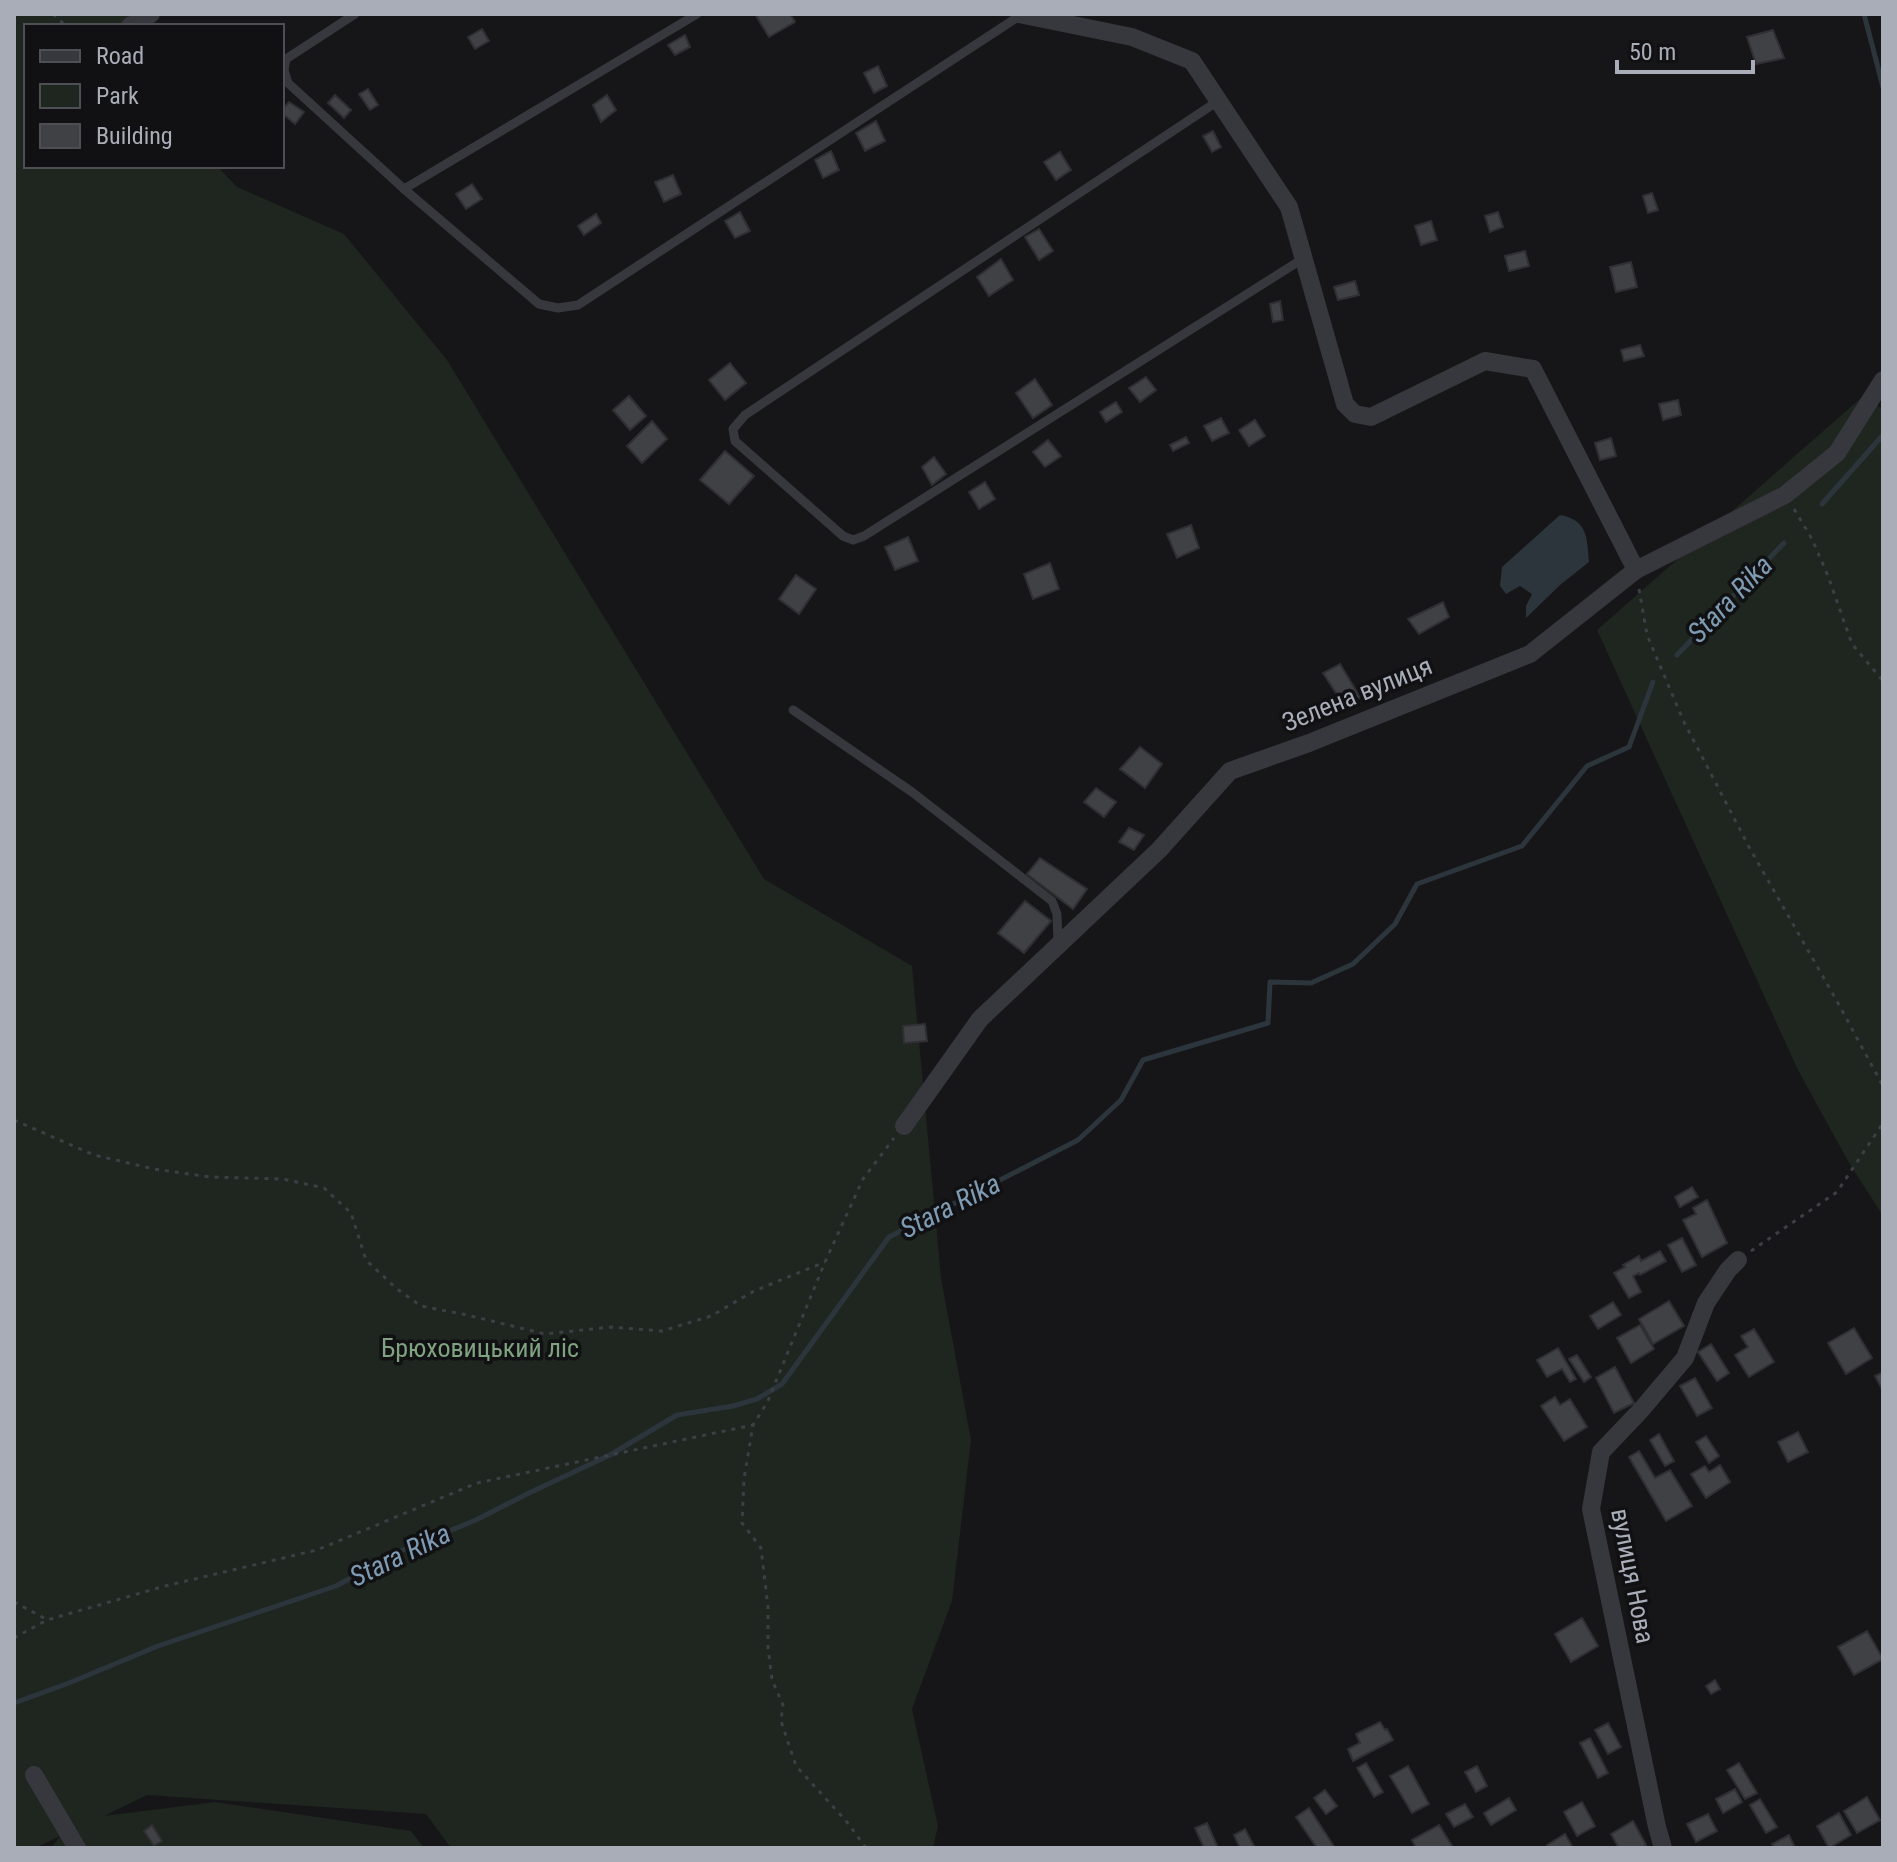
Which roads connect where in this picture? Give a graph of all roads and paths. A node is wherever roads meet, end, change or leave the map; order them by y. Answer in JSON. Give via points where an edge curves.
{"nodes":[{"id":1,"x":151,"y":14,"type":"edge"},
{"id":2,"x":355,"y":14,"type":"edge"},
{"id":3,"x":697,"y":14,"type":"edge"},
{"id":4,"x":1020,"y":15,"type":"edge"},
{"id":5,"x":134,"y":24,"type":"edge"},
{"id":6,"x":1218,"y":101,"type":"junction"},
{"id":7,"x":404,"y":189,"type":"junction"},
{"id":8,"x":1304,"y":258,"type":"junction"},
{"id":9,"x":1883,"y":380,"type":"edge"},
{"id":10,"x":1785,"y":495,"type":"junction"},
{"id":11,"x":1636,"y":570,"type":"junction"},
{"id":12,"x":1883,"y":681,"type":"edge"},
{"id":13,"x":793,"y":710,"type":"dead end"},
{"id":14,"x":1058,"y":944,"type":"junction"},
{"id":15,"x":1883,"y":1086,"type":"edge"},
{"id":16,"x":14,"y":1120,"type":"edge"},
{"id":17,"x":1883,"y":1123,"type":"edge"},
{"id":18,"x":904,"y":1126,"type":"joint"},
{"id":19,"x":1738,"y":1260,"type":"joint"},
{"id":20,"x":825,"y":1262,"type":"junction"},
{"id":21,"x":753,"y":1425,"type":"junction"},
{"id":22,"x":14,"y":1602,"type":"edge"},
{"id":23,"x":47,"y":1620,"type":"junction"},
{"id":24,"x":15,"y":1636,"type":"edge"},
{"id":25,"x":34,"y":1775,"type":"dead end"},
{"id":26,"x":77,"y":1848,"type":"edge"},
{"id":27,"x":866,"y":1848,"type":"edge"},
{"id":28,"x":1663,"y":1848,"type":"edge"}],
"edges":[{"from":1,"to":5,"type":"street"},
{"from":2,"to":7,"type":"lane","via":[[286,59],[284,70],[288,83]]},
{"from":3,"to":7,"type":"lane"},
{"from":4,"to":6,"type":"street","via":[[1132,37],[1192,61]]},
{"from":4,"to":7,"type":"lane","via":[[578,305],[539,304]]},
{"from":6,"to":8,"type":"street","via":[[1289,207]]},
{"from":6,"to":8,"type":"lane","via":[[745,415],[733,429],[735,441],[853,540]]},
{"from":8,"to":11,"type":"street","via":[[1345,404],[1355,414],[1371,417],[1485,361],[1533,369]]},
{"from":9,"to":10,"type":"street","name":"Зелена вулиця","via":[[1837,453]]},
{"from":10,"to":11,"type":"street","name":"Зелена вулиця"},
{"from":10,"to":12,"type":"path","via":[[1812,539],[1852,644]]},
{"from":11,"to":14,"type":"street","name":"Зелена вулиця","via":[[1530,654],[1230,771],[1159,850]]},
{"from":11,"to":15,"type":"path","via":[[1647,635],[1684,722]]},
{"from":13,"to":14,"type":"lane","via":[[912,792],[1052,901]]},
{"from":14,"to":18,"type":"street","name":"Зелена вулиця","via":[[980,1019]]},
{"from":16,"to":20,"type":"path","via":[[94,1155],[154,1169],[283,1179],[324,1188],[351,1213],[366,1260],[421,1306],[545,1334],[611,1327],[662,1331],[711,1316],[754,1291]]},
{"from":17,"to":19,"type":"path","via":[[1837,1192]]},
{"from":18,"to":20,"type":"path","via":[[863,1179]]},
{"from":19,"to":28,"type":"street","name":"вулиця Нова","via":[[1706,1303],[1685,1358],[1601,1452],[1591,1509]]},
{"from":20,"to":21,"type":"path"},
{"from":21,"to":23,"type":"path","via":[[477,1483],[317,1550]]},
{"from":21,"to":27,"type":"path","via":[[742,1523],[761,1548],[768,1647],[772,1680],[783,1705],[781,1721],[796,1766]]},
{"from":22,"to":23,"type":"path"},
{"from":23,"to":24,"type":"path"},
{"from":25,"to":26,"type":"street"}]}
